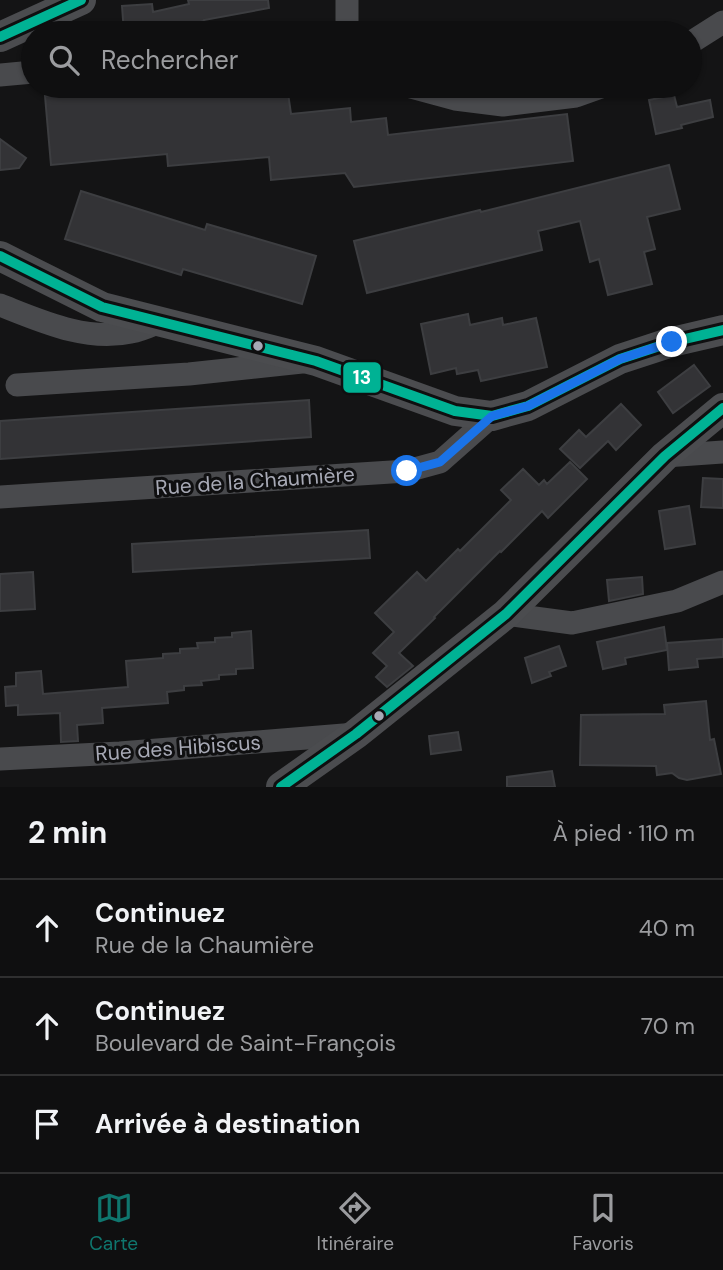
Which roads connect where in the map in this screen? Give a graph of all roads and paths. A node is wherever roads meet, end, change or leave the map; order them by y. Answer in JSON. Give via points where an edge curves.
{"nodes":[{"id":1,"x":81,"y":0,"type":"edge"},
{"id":2,"x":347,"y":0,"type":"edge"},
{"id":3,"x":35,"y":21,"type":"edge"},
{"id":4,"x":348,"y":21,"type":"edge"},
{"id":5,"x":723,"y":22,"type":"edge"},
{"id":6,"x":21,"y":27,"type":"edge"},
{"id":7,"x":702,"y":35,"type":"edge"},
{"id":8,"x":0,"y":37,"type":"edge"},
{"id":9,"x":21,"y":73,"type":"edge"},
{"id":10,"x":0,"y":75,"type":"edge"},
{"id":11,"x":451,"y":98,"type":"edge"},
{"id":12,"x":560,"y":98,"type":"edge"},
{"id":13,"x":0,"y":256,"type":"edge"},
{"id":14,"x":0,"y":305,"type":"edge"},
{"id":15,"x":162,"y":321,"type":"junction"},
{"id":16,"x":723,"y":330,"type":"edge"},
{"id":17,"x":316,"y":360,"type":"junction"},
{"id":18,"x":17,"y":385,"type":"dead end"},
{"id":19,"x":723,"y":408,"type":"edge"},
{"id":20,"x":492,"y":416,"type":"junction"},
{"id":21,"x":723,"y":452,"type":"edge"},
{"id":22,"x":665,"y":456,"type":"junction"},
{"id":23,"x":0,"y":497,"type":"edge"},
{"id":24,"x":723,"y":582,"type":"edge"},
{"id":25,"x":506,"y":614,"type":"junction"},
{"id":26,"x":356,"y":734,"type":"junction"},
{"id":27,"x":0,"y":759,"type":"edge"},
{"id":28,"x":281,"y":787,"type":"edge"}],
"edges":[{"from":1,"to":3,"type":"main road"},
{"from":2,"to":4,"type":"street"},
{"from":5,"to":7,"type":"street"},
{"from":6,"to":8,"type":"main road"},
{"from":9,"to":10,"type":"street"},
{"from":11,"to":12,"type":"street","via":[[503,105]]},
{"from":13,"to":15,"type":"main road","via":[[102,307]]},
{"from":14,"to":15,"type":"street","via":[[63,328],[98,334],[131,332]]},
{"from":15,"to":17,"type":"main road"},
{"from":16,"to":20,"type":"main road","via":[[620,359],[528,406]]},
{"from":17,"to":18,"type":"street"},
{"from":17,"to":20,"type":"main road","via":[[455,411]]},
{"from":19,"to":22,"type":"main road"},
{"from":20,"to":23,"type":"street","name":"Rue de la Chaumière","via":[[440,462],[407,471]]},
{"from":21,"to":22,"type":"street"},
{"from":22,"to":25,"type":"main road"},
{"from":24,"to":25,"type":"street","via":[[677,601],[572,623]]},
{"from":25,"to":26,"type":"main road"},
{"from":26,"to":27,"type":"street","name":"Rue des Hibiscus"},
{"from":26,"to":28,"type":"main road"}]}
